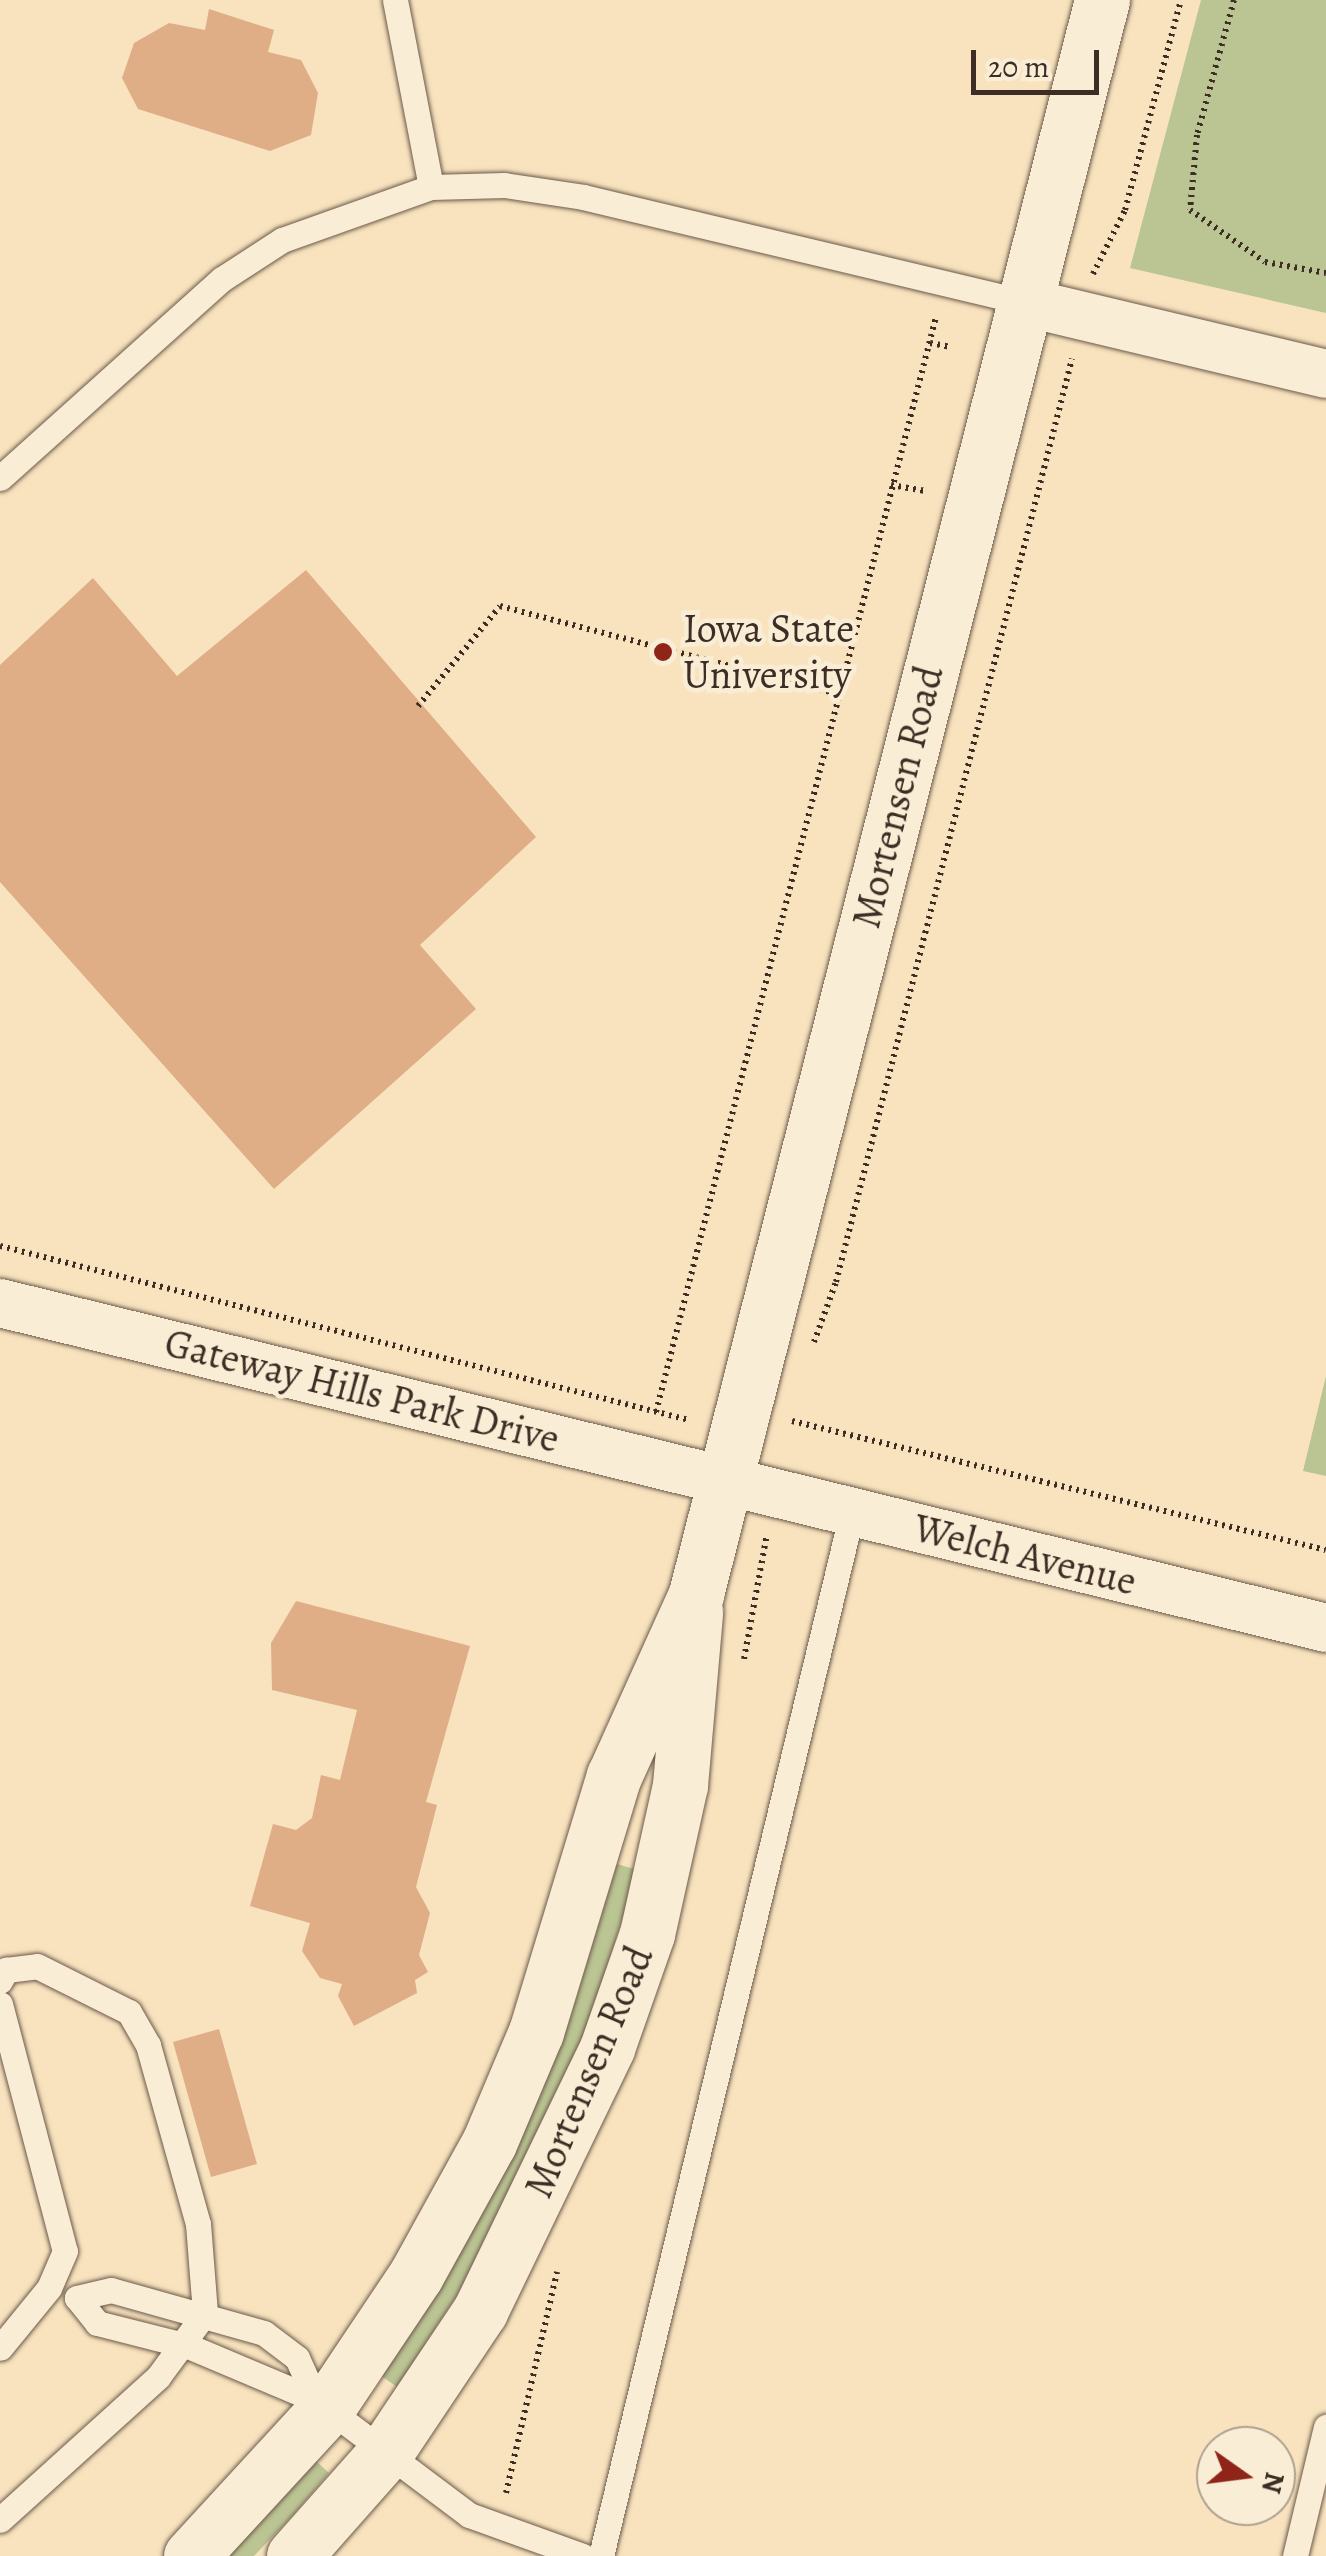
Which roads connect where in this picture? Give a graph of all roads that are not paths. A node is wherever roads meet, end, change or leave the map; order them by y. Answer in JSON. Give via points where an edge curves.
{"nodes":[{"id":1,"x":395,"y":0,"type":"edge"},
{"id":2,"x":1102,"y":0,"type":"edge"},
{"id":3,"x":431,"y":187,"type":"junction"},
{"id":4,"x":1024,"y":302,"type":"junction"},
{"id":5,"x":1326,"y":374,"type":"edge"},
{"id":6,"x":0,"y":478,"type":"edge"},
{"id":7,"x":0,"y":1303,"type":"edge"},
{"id":8,"x":724,"y":1481,"type":"junction"},
{"id":9,"x":852,"y":1512,"type":"junction"},
{"id":10,"x":696,"y":1594,"type":"junction"},
{"id":11,"x":1326,"y":1628,"type":"edge"},
{"id":12,"x":0,"y":1981,"type":"edge"},
{"id":13,"x":0,"y":2004,"type":"edge"},
{"id":14,"x":49,"y":2288,"type":"junction"},
{"id":15,"x":77,"y":2298,"type":"junction"},
{"id":16,"x":205,"y":2314,"type":"junction"},
{"id":17,"x":188,"y":2346,"type":"junction"},
{"id":18,"x":0,"y":2348,"type":"edge"},
{"id":19,"x":321,"y":2404,"type":"junction"},
{"id":20,"x":1326,"y":2426,"type":"edge"},
{"id":21,"x":384,"y":2453,"type":"junction"},
{"id":22,"x":0,"y":2520,"type":"edge"},
{"id":23,"x":191,"y":2556,"type":"edge"},
{"id":24,"x":294,"y":2556,"type":"edge"},
{"id":25,"x":583,"y":2556,"type":"edge"},
{"id":26,"x":601,"y":2556,"type":"edge"},
{"id":27,"x":1295,"y":2556,"type":"edge"}],
"edges":[{"from":1,"to":3,"type":"lane"},
{"from":2,"to":4,"type":"street","name":"Mortensen Road"},
{"from":3,"to":4,"type":"lane","via":[[504,185],[583,196]]},
{"from":3,"to":6,"type":"lane","via":[[282,240],[222,279]]},
{"from":4,"to":5,"type":"street"},
{"from":4,"to":8,"type":"street","name":"Mortensen Road"},
{"from":7,"to":8,"type":"street","name":"Gateway Hills Park Drive"},
{"from":8,"to":9,"type":"street","name":"Welch Avenue"},
{"from":8,"to":10,"type":"street","name":"Mortensen Road"},
{"from":9,"to":11,"type":"street","name":"Welch Avenue"},
{"from":9,"to":26,"type":"lane"},
{"from":10,"to":19,"type":"street","name":"Mortensen Road","via":[[614,1776],[548,1996],[489,2143],[416,2275]]},
{"from":10,"to":21,"type":"street","name":"Mortensen Road","via":[[680,1786],[647,1934],[607,2048],[480,2311]]},
{"from":12,"to":16,"type":"lane","via":[[6,1970],[37,1966],[129,2012],[148,2046],[198,2224]]},
{"from":13,"to":14,"type":"lane","via":[[65,2251]]},
{"from":14,"to":15,"type":"lane"},
{"from":14,"to":18,"type":"lane"},
{"from":15,"to":16,"type":"lane","via":[[112,2290]]},
{"from":15,"to":17,"type":"lane","via":[[97,2323]]},
{"from":16,"to":17,"type":"lane"},
{"from":16,"to":19,"type":"lane","via":[[264,2333],[298,2358]]},
{"from":17,"to":19,"type":"lane"},
{"from":17,"to":22,"type":"lane","via":[[92,2443]]},
{"from":19,"to":21,"type":"lane"},
{"from":19,"to":23,"type":"street","name":"Mortensen Road"},
{"from":20,"to":27,"type":"lane"},
{"from":21,"to":24,"type":"street","name":"Mortensen Road"},
{"from":21,"to":25,"type":"lane","via":[[497,2530]]}]}
